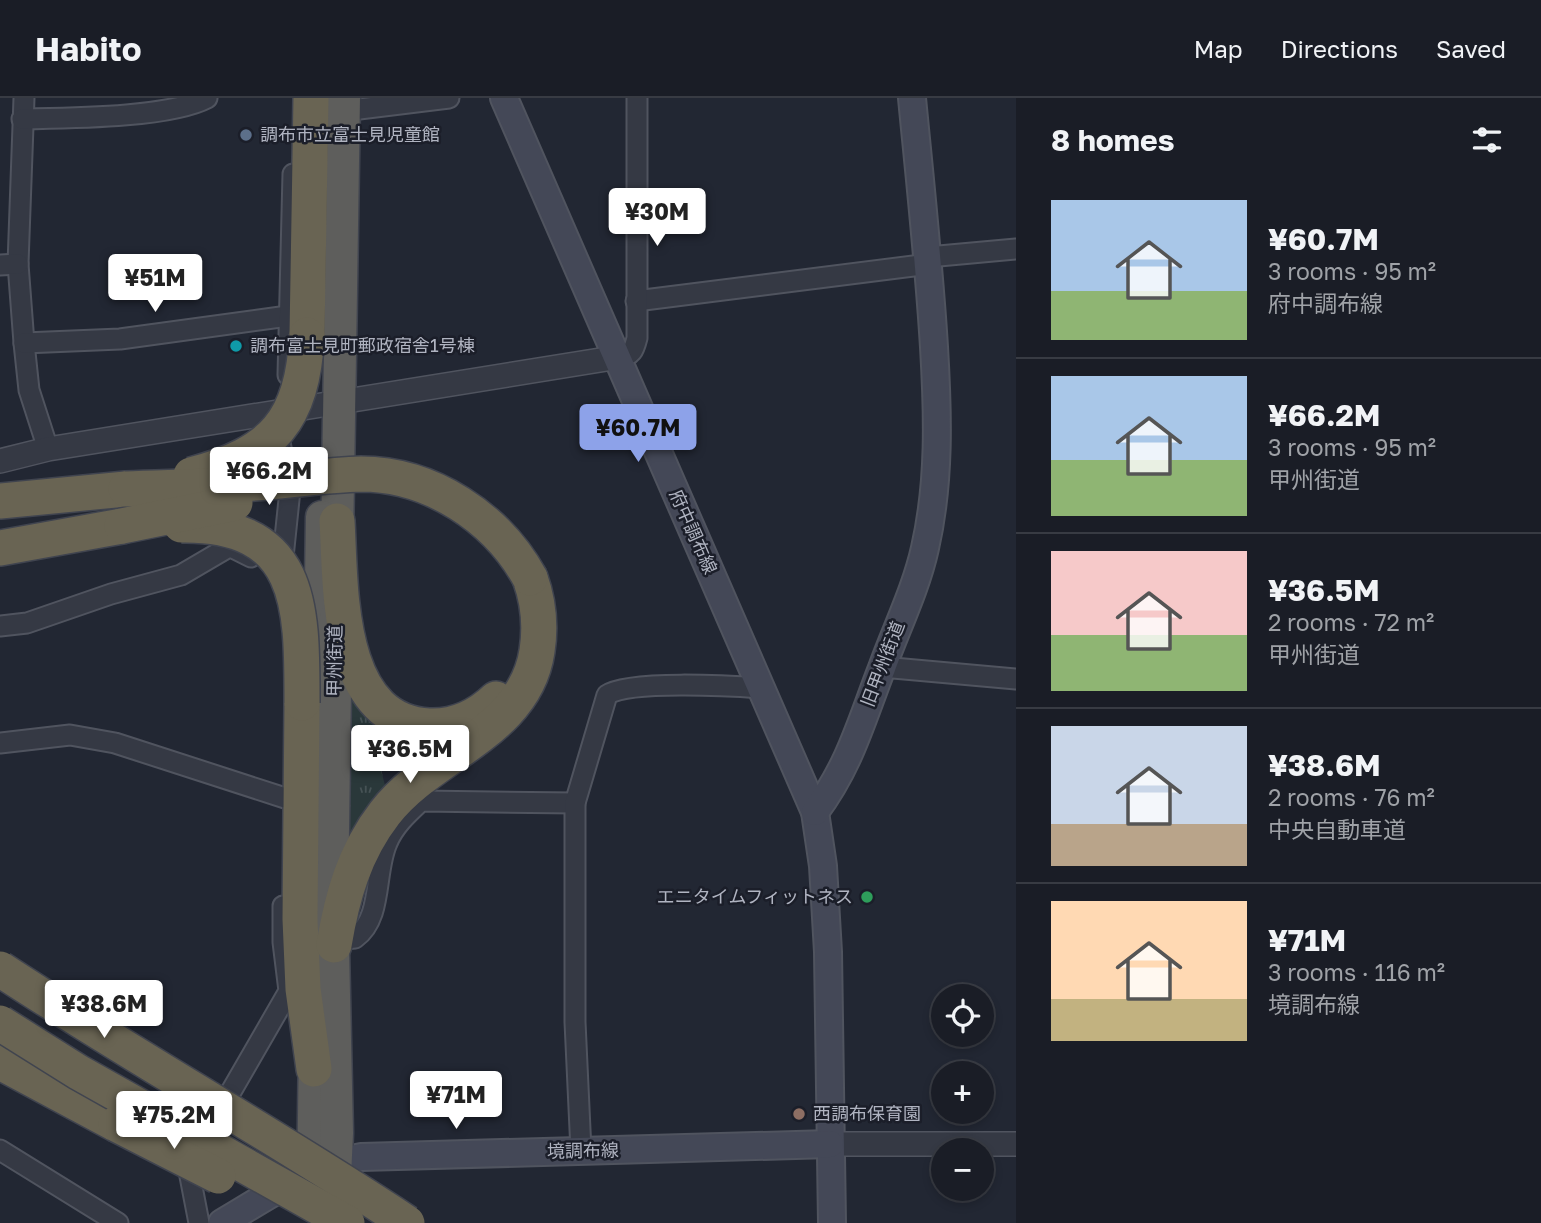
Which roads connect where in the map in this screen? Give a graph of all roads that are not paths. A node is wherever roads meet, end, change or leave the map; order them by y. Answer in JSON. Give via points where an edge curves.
{"nodes":[{"id":1,"x":23,"y":98,"type":"edge"},
{"id":2,"x":206,"y":98,"type":"edge"},
{"id":3,"x":298,"y":98,"type":"edge"},
{"id":4,"x":311,"y":98,"type":"edge"},
{"id":5,"x":449,"y":98,"type":"edge"},
{"id":6,"x":504,"y":98,"type":"edge"},
{"id":7,"x":637,"y":98,"type":"edge"},
{"id":8,"x":912,"y":98,"type":"edge"},
{"id":9,"x":339,"y":102,"type":"edge"},
{"id":10,"x":22,"y":119,"type":"junction"},
{"id":11,"x":1016,"y":249,"type":"edge"},
{"id":12,"x":929,"y":260,"type":"junction"},
{"id":13,"x":9,"y":264,"type":"edge"},
{"id":14,"x":636,"y":301,"type":"junction"},
{"id":15,"x":289,"y":316,"type":"junction"},
{"id":16,"x":24,"y":343,"type":"junction"},
{"id":17,"x":619,"y":357,"type":"junction"},
{"id":18,"x":331,"y":402,"type":"junction"},
{"id":19,"x":279,"y":412,"type":"junction"},
{"id":20,"x":48,"y":449,"type":"junction"},
{"id":21,"x":0,"y":461,"type":"edge"},
{"id":22,"x":126,"y":489,"type":"junction"},
{"id":23,"x":65,"y":496,"type":"junction"},
{"id":24,"x":0,"y":500,"type":"edge"},
{"id":25,"x":0,"y":510,"type":"edge"},
{"id":26,"x":337,"y":521,"type":"junction"},
{"id":27,"x":122,"y":526,"type":"junction"},
{"id":28,"x":0,"y":548,"type":"edge"},
{"id":29,"x":523,"y":581,"type":"junction"},
{"id":30,"x":279,"y":597,"type":"junction"},
{"id":31,"x":0,"y":626,"type":"edge"},
{"id":32,"x":882,"y":667,"type":"junction"},
{"id":33,"x":1016,"y":679,"type":"edge"},
{"id":34,"x":761,"y":688,"type":"junction"},
{"id":35,"x":0,"y":743,"type":"edge"},
{"id":36,"x":285,"y":798,"type":"junction"},
{"id":37,"x":575,"y":803,"type":"junction"},
{"id":38,"x":815,"y":812,"type":"junction"},
{"id":39,"x":334,"y":943,"type":"junction"},
{"id":40,"x":0,"y":951,"type":"edge"},
{"id":41,"x":0,"y":969,"type":"edge"},
{"id":42,"x":0,"y":987,"type":"edge"},
{"id":43,"x":0,"y":1023,"type":"edge"},
{"id":44,"x":0,"y":1062,"type":"edge"},
{"id":45,"x":314,"y":1069,"type":"junction"},
{"id":46,"x":230,"y":1094,"type":"junction"},
{"id":47,"x":1016,"y":1143,"type":"edge"},
{"id":48,"x":830,"y":1144,"type":"junction"},
{"id":49,"x":0,"y":1150,"type":"edge"},
{"id":50,"x":581,"y":1150,"type":"junction"},
{"id":51,"x":325,"y":1166,"type":"junction"},
{"id":52,"x":118,"y":1223,"type":"edge"},
{"id":53,"x":199,"y":1223,"type":"edge"},
{"id":54,"x":222,"y":1223,"type":"edge"},
{"id":55,"x":314,"y":1223,"type":"edge"},
{"id":56,"x":333,"y":1223,"type":"edge"},
{"id":57,"x":347,"y":1223,"type":"edge"},
{"id":58,"x":407,"y":1223,"type":"edge"},
{"id":59,"x":832,"y":1223,"type":"edge"}],
"edges":[{"from":1,"to":10,"type":"street"},
{"from":2,"to":10,"type":"street","via":[[192,106],[105,116]]},
{"from":3,"to":15,"type":"street"},
{"from":4,"to":22,"type":"highway","bridge":true,"via":[[307,335],[294,406],[275,436],[247,456]]},
{"from":5,"to":9,"type":"street"},
{"from":6,"to":17,"type":"main road","name":"府中調布線"},
{"from":7,"to":14,"type":"street"},
{"from":8,"to":12,"type":"main road","name":"旧甲州街道"},
{"from":9,"to":18,"type":"highway","name":"甲州街道"},
{"from":10,"to":13,"type":"street"},
{"from":11,"to":12,"type":"street"},
{"from":12,"to":14,"type":"street"},
{"from":12,"to":32,"type":"main road","name":"旧甲州街道","via":[[937,401],[935,476],[925,550]]},
{"from":13,"to":16,"type":"street"},
{"from":14,"to":17,"type":"street","via":[[634,351]]},
{"from":15,"to":16,"type":"street","via":[[120,339]]},
{"from":15,"to":19,"type":"street"},
{"from":16,"to":20,"type":"street","via":[[29,390]]},
{"from":17,"to":18,"type":"street"},
{"from":17,"to":34,"type":"main road","name":"府中調布線"},
{"from":18,"to":19,"type":"street"},
{"from":18,"to":26,"type":"highway","name":"甲州街道"},
{"from":18,"to":45,"type":"highway","name":"甲州街道"},
{"from":19,"to":20,"type":"street"},
{"from":19,"to":30,"type":"street","via":[[290,491]]},
{"from":20,"to":21,"type":"street"},
{"from":22,"to":23,"type":"highway"},
{"from":22,"to":29,"type":"highway","bridge":true,"via":[[362,474],[401,480],[439,493],[478,515],[507,543]]},
{"from":23,"to":24,"type":"highway"},
{"from":23,"to":25,"type":"highway"},
{"from":26,"to":29,"type":"highway","via":[[342,613],[349,649],[369,691],[402,719],[419,725],[462,721],[483,711],[502,693],[517,666],[523,642]]},
{"from":26,"to":39,"type":"highway","name":"甲州街道"},
{"from":27,"to":28,"type":"highway"},
{"from":27,"to":29,"type":"highway","bridge":true,"via":[[304,492],[340,488],[381,491],[418,499],[468,526]]},
{"from":27,"to":45,"type":"highway","bridge":true,"via":[[230,529],[260,544],[272,556],[285,572],[299,609],[300,919],[303,989]]},
{"from":29,"to":39,"type":"highway","via":[[539,602],[539,636],[536,659],[521,695],[494,725],[420,778],[384,814],[353,866]]},
{"from":30,"to":31,"type":"street","via":[[259,565],[233,548],[159,583],[27,623]]},
{"from":30,"to":36,"type":"street","via":[[287,676]]},
{"from":32,"to":33,"type":"street"},
{"from":32,"to":38,"type":"main road","name":"旧甲州街道","via":[[843,771]]},
{"from":34,"to":37,"type":"street","via":[[702,685],[610,692]]},
{"from":34,"to":38,"type":"main road","name":"府中調布線"},
{"from":35,"to":36,"type":"street","via":[[70,735],[115,743]]},
{"from":36,"to":46,"type":"street","via":[[283,942],[289,991]]},
{"from":37,"to":39,"type":"street","via":[[421,801],[387,843],[369,924],[355,938]]},
{"from":37,"to":50,"type":"street","via":[[575,1022]]},
{"from":38,"to":48,"type":"main road","via":[[828,952]]},
{"from":39,"to":51,"type":"highway","name":"甲州街道"},
{"from":40,"to":46,"type":"street"},
{"from":41,"to":58,"type":"highway","bridge":true},
{"from":42,"to":58,"type":"highway","bridge":true,"via":[[165,1090]]},
{"from":43,"to":57,"type":"highway","bridge":true,"via":[[78,1072]]},
{"from":44,"to":55,"type":"highway","bridge":true},
{"from":45,"to":51,"type":"highway","name":"甲州街道"},
{"from":46,"to":53,"type":"street","via":[[188,1167]]},
{"from":47,"to":48,"type":"street"},
{"from":48,"to":50,"type":"main road","name":"境調布線"},
{"from":48,"to":59,"type":"main road"},
{"from":49,"to":52,"type":"street"},
{"from":50,"to":51,"type":"main road","name":"境調布線","via":[[361,1157]]},
{"from":51,"to":54,"type":"main road"},
{"from":51,"to":55,"type":"highway","name":"甲州街道"},
{"from":51,"to":56,"type":"highway","name":"甲州街道"}]}
